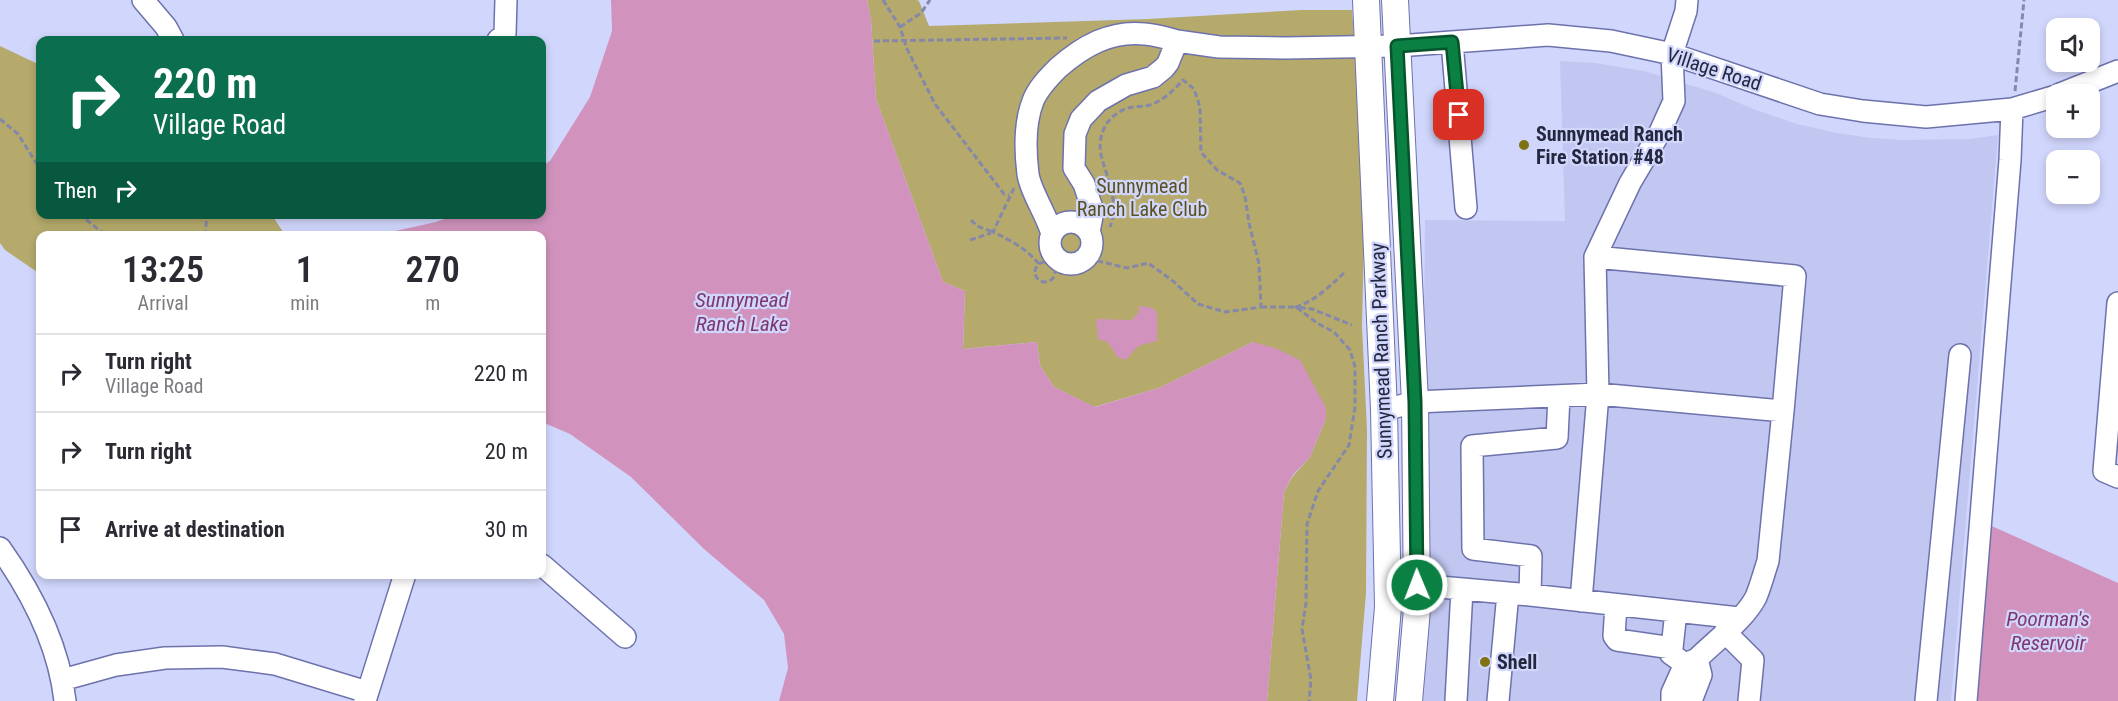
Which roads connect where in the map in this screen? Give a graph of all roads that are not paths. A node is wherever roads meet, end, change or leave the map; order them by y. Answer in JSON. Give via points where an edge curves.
{"nodes":[{"id":1,"x":143,"y":0,"type":"edge"},
{"id":2,"x":506,"y":0,"type":"edge"},
{"id":3,"x":1366,"y":0,"type":"edge"},
{"id":4,"x":1395,"y":0,"type":"edge"},
{"id":5,"x":1688,"y":0,"type":"edge"},
{"id":6,"x":172,"y":36,"type":"edge"},
{"id":7,"x":501,"y":36,"type":"edge"},
{"id":8,"x":1177,"y":40,"type":"junction"},
{"id":9,"x":1452,"y":42,"type":"junction"},
{"id":10,"x":1397,"y":46,"type":"junction"},
{"id":11,"x":1368,"y":48,"type":"junction"},
{"id":12,"x":1672,"y":54,"type":"junction"},
{"id":13,"x":2118,"y":71,"type":"edge"},
{"id":14,"x":2086,"y":84,"type":"edge"},
{"id":15,"x":2046,"y":99,"type":"edge"},
{"id":16,"x":2012,"y":109,"type":"junction"},
{"id":17,"x":1466,"y":208,"type":"dead end"},
{"id":18,"x":1099,"y":233,"type":"junction"},
{"id":19,"x":1052,"y":234,"type":"junction"},
{"id":20,"x":1595,"y":257,"type":"junction"},
{"id":21,"x":2118,"y":303,"type":"edge"},
{"id":22,"x":1960,"y":355,"type":"dead end"},
{"id":23,"x":1598,"y":394,"type":"junction"},
{"id":24,"x":1559,"y":396,"type":"junction"},
{"id":25,"x":1415,"y":402,"type":"junction"},
{"id":26,"x":1384,"y":410,"type":"junction"},
{"id":27,"x":1783,"y":411,"type":"junction"},
{"id":28,"x":2111,"y":474,"type":"edge"},
{"id":29,"x":0,"y":548,"type":"edge"},
{"id":30,"x":546,"y":568,"type":"edge"},
{"id":31,"x":403,"y":579,"type":"edge"},
{"id":32,"x":1417,"y":585,"type":"junction"},
{"id":33,"x":1462,"y":589,"type":"junction"},
{"id":34,"x":1508,"y":593,"type":"junction"},
{"id":35,"x":1530,"y":595,"type":"junction"},
{"id":36,"x":1581,"y":601,"type":"junction"},
{"id":37,"x":1616,"y":604,"type":"junction"},
{"id":38,"x":1676,"y":611,"type":"junction"},
{"id":39,"x":1732,"y":625,"type":"junction"},
{"id":40,"x":625,"y":637,"type":"dead end"},
{"id":41,"x":1672,"y":648,"type":"junction"},
{"id":42,"x":1691,"y":662,"type":"junction"},
{"id":43,"x":64,"y":691,"type":"edge"},
{"id":44,"x":366,"y":696,"type":"edge"},
{"id":45,"x":1380,"y":701,"type":"edge"},
{"id":46,"x":1408,"y":701,"type":"edge"},
{"id":47,"x":1456,"y":701,"type":"edge"},
{"id":48,"x":1498,"y":701,"type":"edge"},
{"id":49,"x":1672,"y":701,"type":"edge"},
{"id":50,"x":1691,"y":701,"type":"edge"},
{"id":51,"x":1749,"y":701,"type":"edge"},
{"id":52,"x":1926,"y":701,"type":"edge"},
{"id":53,"x":1966,"y":701,"type":"edge"}],
"edges":[{"from":1,"to":6,"type":"street"},
{"from":2,"to":7,"type":"street"},
{"from":3,"to":11,"type":"main road","name":"Sunnymead Ranch Parkway"},
{"from":4,"to":10,"type":"main road","name":"Sunnymead Ranch Parkway"},
{"from":5,"to":12,"type":"street"},
{"from":8,"to":11,"type":"street","name":"Village Road","via":[[1219,47]]},
{"from":8,"to":18,"type":"street","via":[[1164,68],[1153,77],[1098,101],[1081,119],[1075,134],[1074,168],[1084,183]]},
{"from":8,"to":19,"type":"street","name":"Village Road","via":[[1145,33],[1098,41],[1070,58],[1033,99],[1025,144],[1028,178]]},
{"from":9,"to":10,"type":"street","name":"Village Road"},
{"from":9,"to":12,"type":"street","name":"Village Road","via":[[1548,35],[1611,41]]},
{"from":9,"to":17,"type":"street"},
{"from":10,"to":11,"type":"street","name":"Village Road"},
{"from":10,"to":25,"type":"main road","name":"Sunnymead Ranch Parkway"},
{"from":11,"to":26,"type":"main road","name":"Sunnymead Ranch Parkway"},
{"from":12,"to":16,"type":"street","name":"Village Road","via":[[1820,104],[1863,111],[1926,117]]},
{"from":12,"to":20,"type":"street","via":[[1674,101]]},
{"from":13,"to":14,"type":"street","name":"Village Road"},
{"from":15,"to":16,"type":"street","name":"Village Road"},
{"from":16,"to":53,"type":"street"},
{"from":18,"to":19,"type":"street","via":[[1073,222],[1060,225]]},
{"from":18,"to":19,"type":"street","via":[[1092,239],[1085,259],[1072,264],[1053,255]]},
{"from":20,"to":23,"type":"street"},
{"from":20,"to":27,"type":"street","via":[[1795,276]]},
{"from":21,"to":28,"type":"street"},
{"from":22,"to":52,"type":"street"},
{"from":23,"to":24,"type":"street"},
{"from":23,"to":27,"type":"street"},
{"from":23,"to":36,"type":"street"},
{"from":24,"to":25,"type":"street"},
{"from":24,"to":35,"type":"street","via":[[1557,438],[1472,446],[1473,549],[1531,556]]},
{"from":25,"to":26,"type":"street"},
{"from":25,"to":32,"type":"main road","name":"Sunnymead Ranch Parkway"},
{"from":26,"to":45,"type":"main road","name":"Sunnymead Ranch Parkway","via":[[1388,607]]},
{"from":27,"to":39,"type":"street","via":[[1768,561],[1755,599]]},
{"from":29,"to":43,"type":"street","via":[[46,627]]},
{"from":30,"to":40,"type":"street"},
{"from":31,"to":44,"type":"street"},
{"from":32,"to":33,"type":"street"},
{"from":32,"to":46,"type":"main road","name":"Sunnymead Ranch Parkway"},
{"from":33,"to":34,"type":"street"},
{"from":33,"to":47,"type":"street"},
{"from":34,"to":35,"type":"street"},
{"from":34,"to":48,"type":"street"},
{"from":35,"to":36,"type":"street"},
{"from":36,"to":37,"type":"street"},
{"from":37,"to":38,"type":"street"},
{"from":37,"to":41,"type":"street","via":[[1617,640]]},
{"from":38,"to":39,"type":"street"},
{"from":38,"to":41,"type":"street"},
{"from":39,"to":42,"type":"street"},
{"from":39,"to":51,"type":"street","via":[[1754,660]]},
{"from":41,"to":42,"type":"street","via":[[1673,657]]},
{"from":42,"to":49,"type":"street","via":[[1672,693]]},
{"from":42,"to":50,"type":"street","via":[[1701,675]]},
{"from":43,"to":44,"type":"street","via":[[116,665],[165,658],[222,657],[275,664]]}]}
